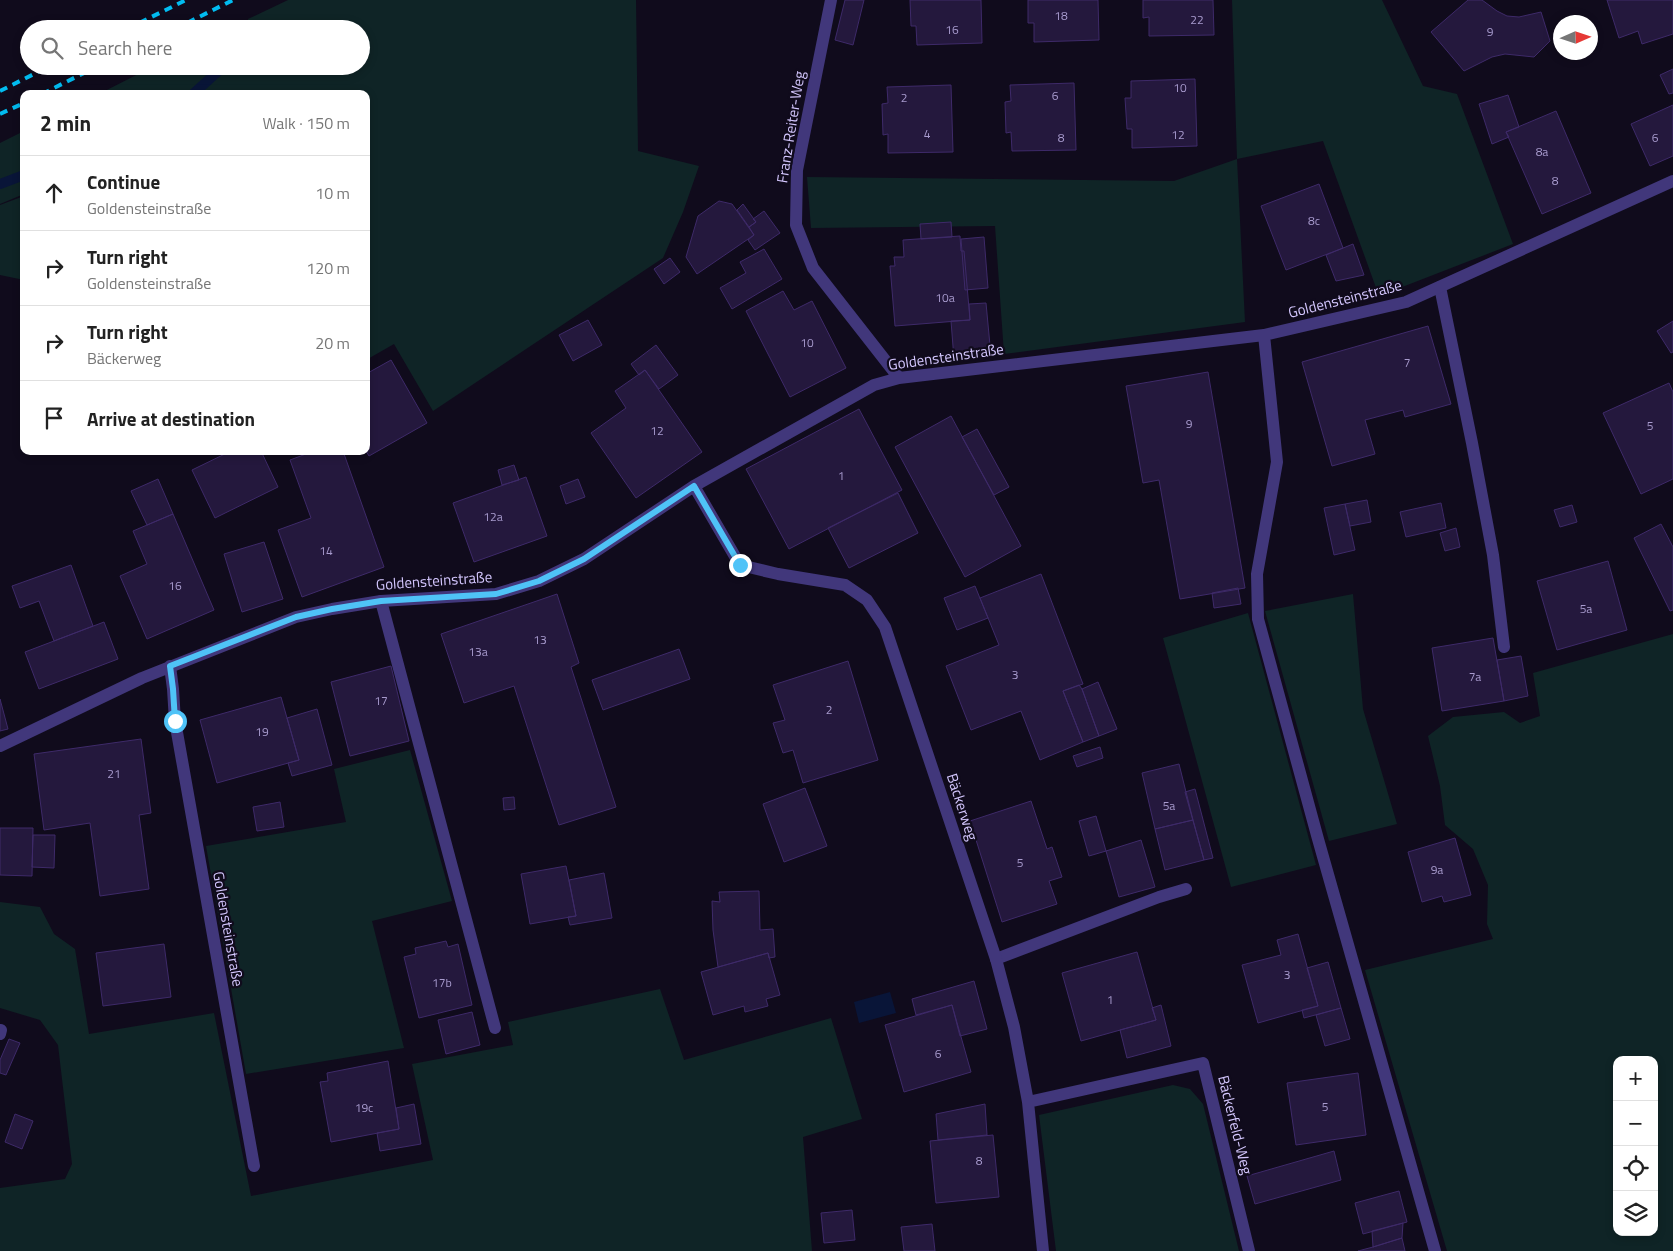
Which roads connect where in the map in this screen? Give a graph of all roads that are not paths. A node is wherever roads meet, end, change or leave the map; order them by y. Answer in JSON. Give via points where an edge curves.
{"nodes":[{"id":1,"x":831,"y":0,"type":"edge"},
{"id":2,"x":1673,"y":181,"type":"edge"},
{"id":3,"x":1440,"y":287,"type":"junction"},
{"id":4,"x":1264,"y":335,"type":"junction"},
{"id":5,"x":899,"y":378,"type":"junction"},
{"id":6,"x":694,"y":486,"type":"junction"},
{"id":7,"x":381,"y":601,"type":"junction"},
{"id":8,"x":1504,"y":646,"type":"dead end"},
{"id":9,"x":170,"y":666,"type":"junction"},
{"id":10,"x":0,"y":746,"type":"edge"},
{"id":11,"x":1186,"y":889,"type":"dead end"},
{"id":12,"x":996,"y":958,"type":"junction"},
{"id":13,"x":495,"y":1028,"type":"dead end"},
{"id":14,"x":1028,"y":1102,"type":"junction"},
{"id":15,"x":254,"y":1166,"type":"dead end"},
{"id":16,"x":1043,"y":1251,"type":"edge"},
{"id":17,"x":1249,"y":1251,"type":"edge"},
{"id":18,"x":1435,"y":1251,"type":"edge"}],
"edges":[{"from":1,"to":5,"type":"street","name":"Franz-Reiter-Weg","via":[[797,170],[796,225],[813,268]]},
{"from":2,"to":3,"type":"street","name":"Goldensteinstraße"},
{"from":3,"to":4,"type":"street","name":"Goldensteinstraße","via":[[1406,302]]},
{"from":3,"to":8,"type":"street","via":[[1494,555]]},
{"from":4,"to":5,"type":"street","name":"Goldensteinstraße"},
{"from":4,"to":18,"type":"street","via":[[1276,462],[1257,574],[1258,619]]},
{"from":5,"to":6,"type":"street","name":"Goldensteinstraße","via":[[874,385]]},
{"from":6,"to":7,"type":"street","name":"Goldensteinstraße","via":[[584,559],[539,581],[496,594]]},
{"from":6,"to":12,"type":"street","name":"Bäckerweg","via":[[740,565],[845,585],[867,600],[885,627]]},
{"from":7,"to":9,"type":"street","name":"Goldensteinstraße","via":[[296,617]]},
{"from":7,"to":13,"type":"street"},
{"from":9,"to":10,"type":"street","name":"Goldensteinstraße"},
{"from":9,"to":15,"type":"street","name":"Goldensteinstraße","via":[[175,721]]},
{"from":11,"to":12,"type":"street"},
{"from":12,"to":14,"type":"street","name":"Bäckerweg","via":[[1014,1027]]},
{"from":14,"to":16,"type":"street","name":"Bäckerweg"},
{"from":14,"to":17,"type":"street","name":"Bäckerfeld-Weg","via":[[1203,1064]]}]}
